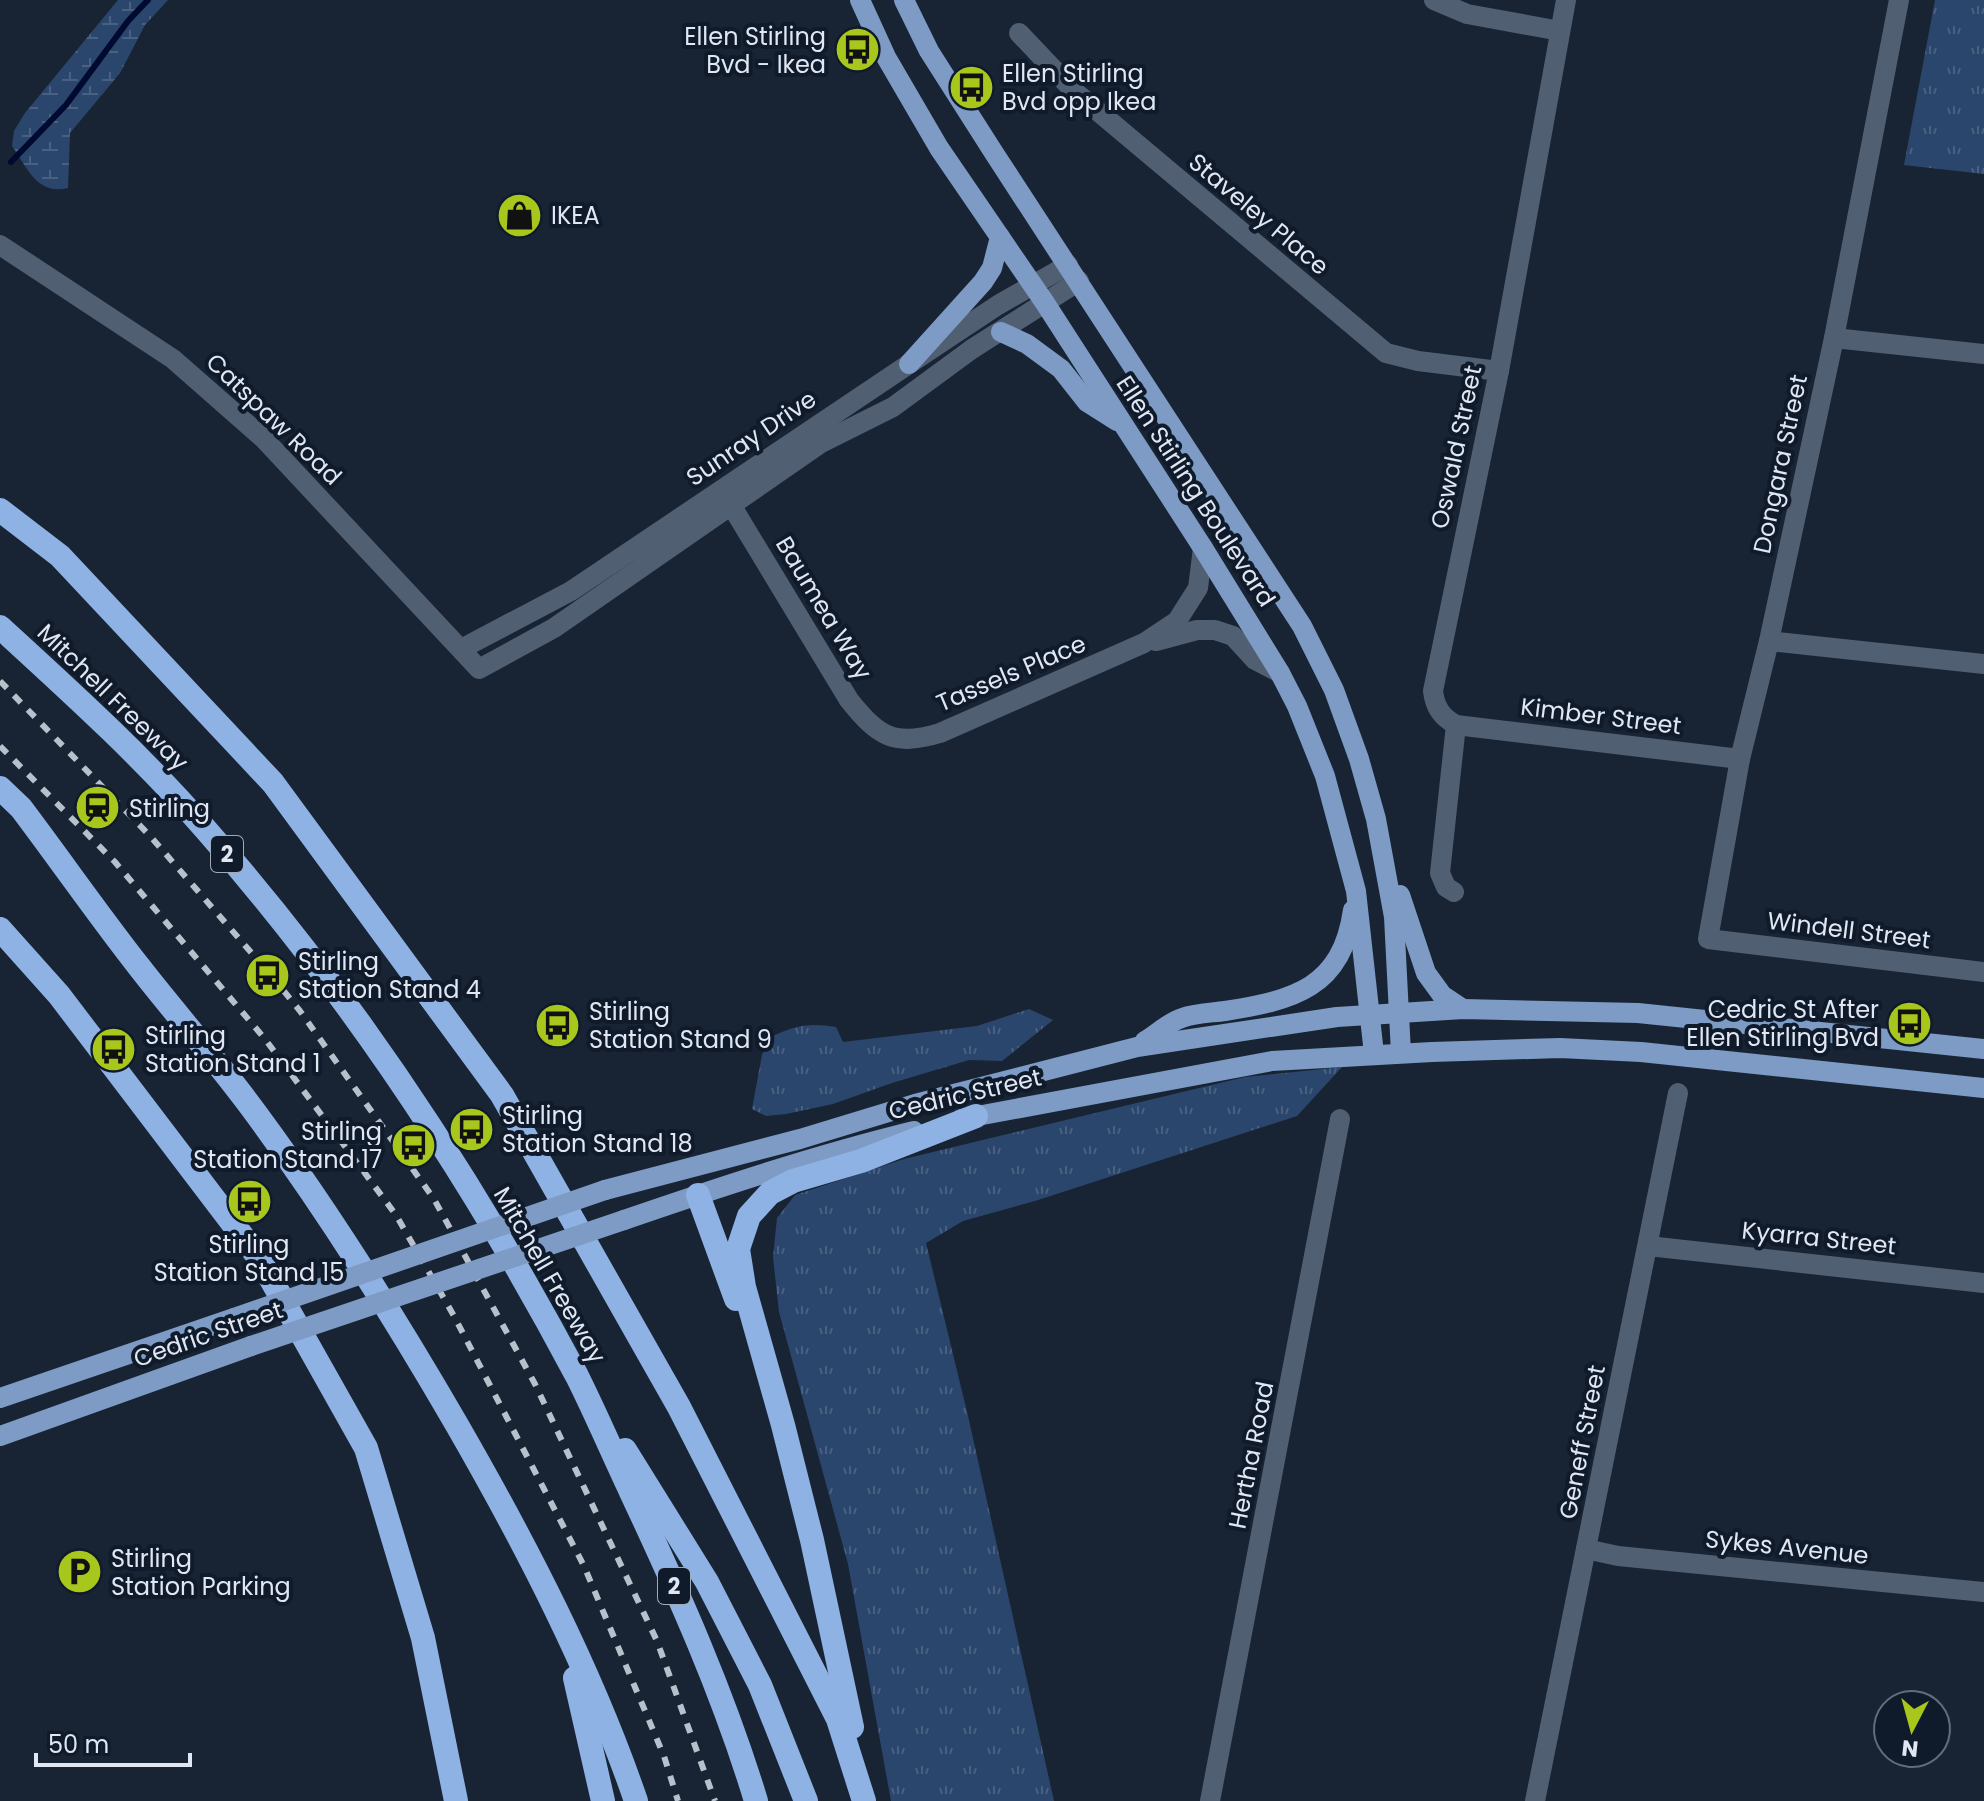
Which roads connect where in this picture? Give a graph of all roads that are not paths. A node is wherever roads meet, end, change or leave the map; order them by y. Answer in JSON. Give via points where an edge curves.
{"nodes":[{"id":1,"x":860,"y":0,"type":"edge"},
{"id":2,"x":904,"y":0,"type":"edge"},
{"id":3,"x":1434,"y":0,"type":"edge"},
{"id":4,"x":1566,"y":0,"type":"edge"},
{"id":5,"x":1899,"y":0,"type":"edge"},
{"id":6,"x":1560,"y":31,"type":"junction"},
{"id":7,"x":1019,"y":33,"type":"dead end"},
{"id":8,"x":1000,"y":237,"type":"junction"},
{"id":9,"x":0,"y":245,"type":"edge"},
{"id":10,"x":1073,"y":273,"type":"junction"},
{"id":11,"x":1033,"y":285,"type":"junction"},
{"id":12,"x":1045,"y":303,"type":"junction"},
{"id":13,"x":1001,"y":332,"type":"junction"},
{"id":14,"x":1834,"y":338,"type":"junction"},
{"id":15,"x":1984,"y":354,"type":"edge"},
{"id":16,"x":909,"y":364,"type":"junction"},
{"id":17,"x":1499,"y":371,"type":"junction"},
{"id":18,"x":1124,"y":425,"type":"junction"},
{"id":19,"x":727,"y":498,"type":"junction"},
{"id":20,"x":0,"y":510,"type":"edge"},
{"id":21,"x":1203,"y":548,"type":"junction"},
{"id":22,"x":0,"y":627,"type":"edge"},
{"id":23,"x":1769,"y":641,"type":"junction"},
{"id":24,"x":1144,"y":643,"type":"junction"},
{"id":25,"x":461,"y":649,"type":"junction"},
{"id":26,"x":1984,"y":664,"type":"edge"},
{"id":27,"x":479,"y":669,"type":"joint"},
{"id":28,"x":1280,"y":673,"type":"junction"},
{"id":29,"x":1456,"y":725,"type":"junction"},
{"id":30,"x":895,"y":738,"type":"joint"},
{"id":31,"x":1740,"y":759,"type":"junction"},
{"id":32,"x":0,"y":788,"type":"edge"},
{"id":33,"x":1376,"y":819,"type":"junction"},
{"id":34,"x":1356,"y":891,"type":"junction"},
{"id":35,"x":1454,"y":892,"type":"dead end"},
{"id":36,"x":0,"y":929,"type":"edge"},
{"id":37,"x":1708,"y":939,"type":"joint"},
{"id":38,"x":1984,"y":972,"type":"edge"},
{"id":39,"x":1463,"y":1009,"type":"junction"},
{"id":40,"x":1398,"y":1012,"type":"junction"},
{"id":41,"x":1371,"y":1014,"type":"junction"},
{"id":42,"x":1137,"y":1047,"type":"junction"},
{"id":43,"x":1984,"y":1049,"type":"edge"},
{"id":44,"x":1401,"y":1053,"type":"junction"},
{"id":45,"x":1374,"y":1054,"type":"junction"},
{"id":46,"x":1984,"y":1088,"type":"edge"},
{"id":47,"x":1678,"y":1093,"type":"dead end"},
{"id":48,"x":976,"y":1116,"type":"junction"},
{"id":49,"x":1340,"y":1119,"type":"dead end"},
{"id":50,"x":698,"y":1195,"type":"junction"},
{"id":51,"x":1648,"y":1246,"type":"junction"},
{"id":52,"x":1984,"y":1283,"type":"edge"},
{"id":53,"x":759,"y":1343,"type":"junction"},
{"id":54,"x":577,"y":1378,"type":"junction"},
{"id":55,"x":0,"y":1398,"type":"edge"},
{"id":56,"x":0,"y":1436,"type":"edge"},
{"id":57,"x":1586,"y":1549,"type":"junction"},
{"id":58,"x":1984,"y":1592,"type":"edge"},
{"id":59,"x":564,"y":1626,"type":"junction"},
{"id":60,"x":456,"y":1801,"type":"edge"},
{"id":61,"x":603,"y":1801,"type":"edge"},
{"id":62,"x":636,"y":1801,"type":"edge"},
{"id":63,"x":756,"y":1801,"type":"edge"},
{"id":64,"x":806,"y":1801,"type":"edge"},
{"id":65,"x":866,"y":1801,"type":"edge"},
{"id":66,"x":1210,"y":1801,"type":"edge"},
{"id":67,"x":1535,"y":1801,"type":"edge"}],
"edges":[{"from":1,"to":8,"type":"main road","name":"Ellen Stirling Boulevard","via":[[908,96]]},
{"from":2,"to":10,"type":"main road","name":"Ellen Stirling Boulevard","via":[[929,51]]},
{"from":3,"to":6,"type":"street","via":[[1467,14]]},
{"from":4,"to":6,"type":"street","name":"Oswald Street"},
{"from":5,"to":14,"type":"street","name":"Dongara Street"},
{"from":6,"to":17,"type":"street","name":"Oswald Street"},
{"from":7,"to":17,"type":"street","name":"Staveley Place","via":[[1075,92],[1386,353]]},
{"from":8,"to":11,"type":"main road","name":"Ellen Stirling Boulevard"},
{"from":8,"to":16,"type":"main road","via":[[983,282]]},
{"from":9,"to":25,"type":"street","name":"Catspaw Road","via":[[173,359],[207,388],[263,438]]},
{"from":10,"to":11,"type":"street","name":"Sunray Drive"},
{"from":10,"to":12,"type":"street","name":"Sunray Drive"},
{"from":10,"to":33,"type":"main road","name":"Ellen Stirling Boulevard","via":[[1302,626],[1334,690]]},
{"from":11,"to":12,"type":"main road","name":"Ellen Stirling Boulevard"},
{"from":11,"to":16,"type":"street","name":"Sunray Drive"},
{"from":12,"to":13,"type":"street","name":"Sunray Drive"},
{"from":12,"to":18,"type":"main road","name":"Ellen Stirling Boulevard"},
{"from":13,"to":18,"type":"main road","via":[[1061,369],[1087,402]]},
{"from":13,"to":19,"type":"street","name":"Sunray Drive","via":[[893,407]]},
{"from":14,"to":15,"type":"street"},
{"from":14,"to":23,"type":"street","name":"Dongara Street"},
{"from":16,"to":19,"type":"street","name":"Sunray Drive"},
{"from":17,"to":29,"type":"street","name":"Oswald Street","via":[[1433,691],[1438,710]]},
{"from":18,"to":21,"type":"main road","name":"Ellen Stirling Boulevard"},
{"from":19,"to":25,"type":"street","name":"Sunray Drive"},
{"from":19,"to":27,"type":"street","name":"Sunray Drive","via":[[554,628]]},
{"from":19,"to":30,"type":"street","name":"Baumea Way","via":[[849,700],[871,727]]},
{"from":20,"to":65,"type":"highway","via":[[60,556],[273,783],[502,1095],[693,1435],[838,1719]]},
{"from":21,"to":24,"type":"street","name":"Tassels Place","via":[[1198,588],[1177,621]]},
{"from":21,"to":28,"type":"main road","name":"Ellen Stirling Boulevard"},
{"from":22,"to":54,"type":"highway","name":"Mitchell Freeway","number":"2","via":[[205,828],[335,988],[420,1110]]},
{"from":23,"to":26,"type":"street"},
{"from":23,"to":31,"type":"street","name":"Dongara Street"},
{"from":24,"to":28,"type":"street","name":"Tassels Place","via":[[1215,630],[1233,636],[1255,660]]},
{"from":24,"to":30,"type":"street","name":"Tassels Place","via":[[940,733]]},
{"from":25,"to":27,"type":"street","name":"Catspaw Road"},
{"from":28,"to":34,"type":"main road","name":"Ellen Stirling Boulevard","via":[[1325,776]]},
{"from":29,"to":31,"type":"street","name":"Kimber Street"},
{"from":29,"to":35,"type":"street","via":[[1440,873]]},
{"from":31,"to":37,"type":"street","name":"Dongara Street"},
{"from":32,"to":59,"type":"highway","via":[[211,1053],[327,1212],[489,1481]]},
{"from":33,"to":39,"type":"main road","via":[[1426,973],[1442,995]]},
{"from":33,"to":40,"type":"main road","name":"Ellen Stirling Boulevard","via":[[1394,917]]},
{"from":34,"to":41,"type":"main road","name":"Ellen Stirling Boulevard"},
{"from":34,"to":42,"type":"main road","via":[[1350,933],[1326,977],[1269,1004],[1181,1018]]},
{"from":36,"to":60,"type":"highway","via":[[59,995],[259,1258],[366,1448],[423,1638]]},
{"from":37,"to":38,"type":"street","name":"Windell Street"},
{"from":39,"to":40,"type":"main road","name":"Cedric Street"},
{"from":39,"to":43,"type":"main road","name":"Cedric Street","via":[[1638,1013]]},
{"from":40,"to":41,"type":"main road","name":"Cedric Street"},
{"from":40,"to":44,"type":"main road","name":"Ellen Stirling Boulevard"},
{"from":41,"to":42,"type":"main road","name":"Cedric Street"},
{"from":41,"to":45,"type":"main road","name":"Ellen Stirling Boulevard"},
{"from":42,"to":55,"type":"main road","name":"Cedric Street","bridge":true,"via":[[614,1187]]},
{"from":44,"to":45,"type":"main road","name":"Cedric Street"},
{"from":44,"to":46,"type":"main road","name":"Cedric Street","via":[[1560,1048],[1641,1052]]},
{"from":45,"to":48,"type":"main road","name":"Cedric Street","via":[[1272,1061]]},
{"from":47,"to":51,"type":"street","name":"Geneff Street"},
{"from":48,"to":50,"type":"main road","name":"Cedric Street","via":[[855,1146]]},
{"from":48,"to":53,"type":"highway","via":[[770,1193],[749,1216],[738,1249]]},
{"from":49,"to":66,"type":"street","name":"Hertha Road"},
{"from":50,"to":53,"type":"highway","via":[[733,1294]]},
{"from":50,"to":56,"type":"main road","name":"Cedric Street","bridge":true},
{"from":51,"to":52,"type":"street","name":"Kyarra Street"},
{"from":51,"to":57,"type":"street","name":"Geneff Street"},
{"from":53,"to":65,"type":"highway","via":[[812,1540]]},
{"from":54,"to":63,"type":"highway","name":"Mitchell Freeway","number":"2","via":[[713,1679]]},
{"from":54,"to":64,"type":"highway","via":[[707,1582],[760,1685]]},
{"from":57,"to":58,"type":"street","name":"Sykes Avenue"},
{"from":57,"to":67,"type":"street","name":"Geneff Street"},
{"from":59,"to":61,"type":"highway"},
{"from":59,"to":62,"type":"highway"}]}
